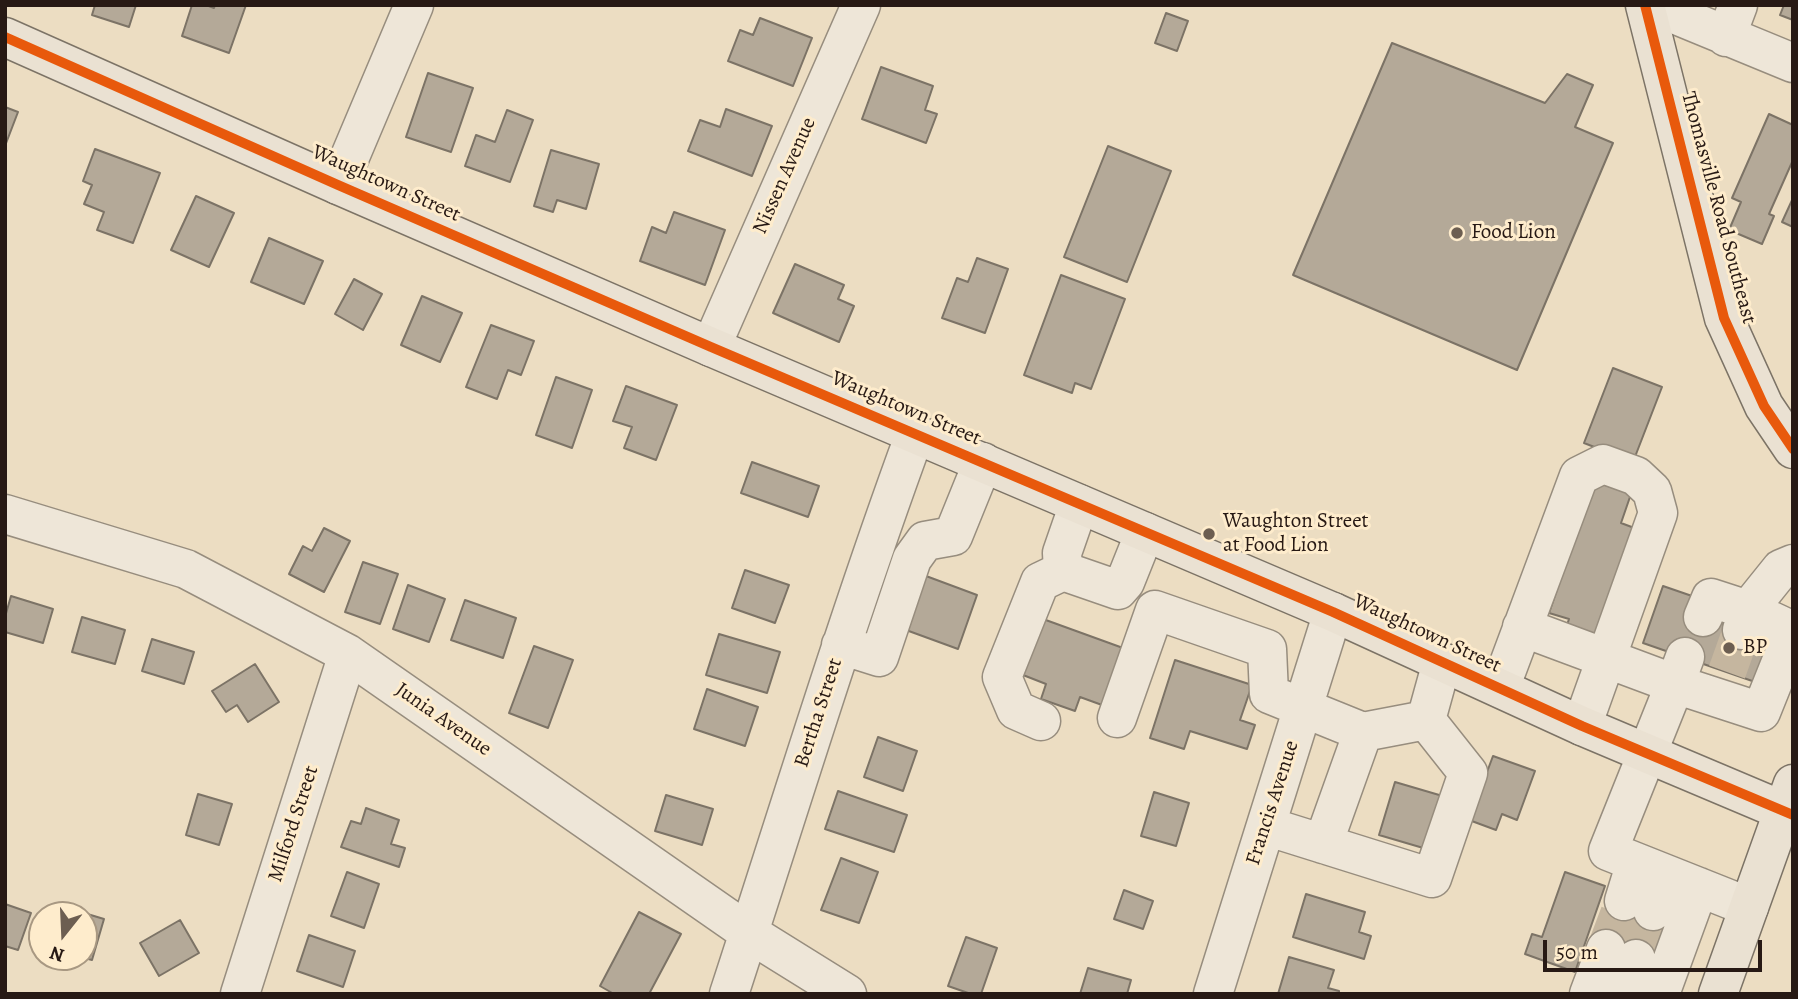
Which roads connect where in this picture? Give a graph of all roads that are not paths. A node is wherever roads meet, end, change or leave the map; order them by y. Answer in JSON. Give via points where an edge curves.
{"nodes":[{"id":1,"x":414,"y":5,"type":"edge"},
{"id":2,"x":861,"y":5,"type":"edge"},
{"id":3,"x":1645,"y":5,"type":"edge"},
{"id":4,"x":1651,"y":5,"type":"edge"},
{"id":5,"x":1732,"y":21,"type":"edge"},
{"id":6,"x":5,"y":37,"type":"edge"},
{"id":7,"x":1793,"y":63,"type":"edge"},
{"id":8,"x":338,"y":185,"type":"junction"},
{"id":9,"x":711,"y":347,"type":"junction"},
{"id":10,"x":915,"y":434,"type":"junction"},
{"id":11,"x":1793,"y":449,"type":"edge"},
{"id":12,"x":983,"y":462,"type":"junction"},
{"id":13,"x":1079,"y":504,"type":"junction"},
{"id":14,"x":5,"y":514,"type":"edge"},
{"id":15,"x":1145,"y":532,"type":"junction"},
{"id":16,"x":874,"y":546,"type":"junction"},
{"id":17,"x":912,"y":559,"type":"junction"},
{"id":18,"x":1793,"y":564,"type":"edge"},
{"id":19,"x":1063,"y":571,"type":"junction"},
{"id":20,"x":1333,"y":612,"type":"junction"},
{"id":21,"x":1703,"y":617,"type":"tunnel mouth"},
{"id":22,"x":1745,"y":620,"type":"junction"},
{"id":23,"x":1522,"y":626,"type":"junction"},
{"id":24,"x":1793,"y":631,"type":"edge"},
{"id":25,"x":841,"y":645,"type":"junction"},
{"id":26,"x":348,"y":654,"type":"junction"},
{"id":27,"x":1605,"y":658,"type":"junction"},
{"id":28,"x":1443,"y":662,"type":"junction"},
{"id":29,"x":1680,"y":670,"type":"junction"},
{"id":30,"x":1500,"y":688,"type":"junction"},
{"id":31,"x":1304,"y":708,"type":"junction"},
{"id":32,"x":1117,"y":718,"type":"dead end"},
{"id":33,"x":1426,"y":720,"type":"junction"},
{"id":34,"x":1041,"y":721,"type":"dead end"},
{"id":35,"x":1582,"y":726,"type":"junction"},
{"id":36,"x":1363,"y":732,"type":"junction"},
{"id":37,"x":1646,"y":753,"type":"junction"},
{"id":38,"x":1790,"y":803,"type":"edge"},
{"id":39,"x":1266,"y":826,"type":"junction"},
{"id":40,"x":1323,"y":844,"type":"junction"},
{"id":41,"x":1667,"y":875,"type":"junction"},
{"id":42,"x":1638,"y":906,"type":"tunnel mouth"},
{"id":43,"x":1749,"y":907,"type":"junction"},
{"id":44,"x":749,"y":933,"type":"junction"},
{"id":45,"x":1622,"y":967,"type":"tunnel mouth"},
{"id":46,"x":240,"y":994,"type":"edge"},
{"id":47,"x":729,"y":994,"type":"edge"},
{"id":48,"x":848,"y":994,"type":"edge"},
{"id":49,"x":1213,"y":994,"type":"edge"},
{"id":50,"x":1589,"y":994,"type":"edge"},
{"id":51,"x":1660,"y":994,"type":"edge"},
{"id":52,"x":1718,"y":994,"type":"edge"}],
"edges":[{"from":1,"to":8,"type":"street"},
{"from":2,"to":9,"type":"street","name":"Nissen Avenue"},
{"from":3,"to":11,"type":"main road","name":"Thomasville Road Southeast","via":[[1724,318],[1764,406]]},
{"from":4,"to":5,"type":"street"},
{"from":5,"to":7,"type":"street"},
{"from":6,"to":8,"type":"main road","name":"Waughtown Street"},
{"from":8,"to":9,"type":"main road","name":"Waughtown Street"},
{"from":9,"to":10,"type":"main road","name":"Waughtown Street"},
{"from":10,"to":12,"type":"main road","name":"Waughtown Street"},
{"from":10,"to":16,"type":"street","name":"Bertha Street"},
{"from":12,"to":13,"type":"main road","name":"Waughtown Street"},
{"from":12,"to":17,"type":"street","via":[[953,536],[925,541]]},
{"from":13,"to":15,"type":"main road","name":"Waughtown Street"},
{"from":13,"to":19,"type":"street","via":[[1062,553]]},
{"from":14,"to":26,"type":"street","name":"Junia Avenue","via":[[186,569]]},
{"from":15,"to":19,"type":"street","via":[[1118,590]]},
{"from":15,"to":20,"type":"main road","name":"Waughtown Street"},
{"from":16,"to":17,"type":"street"},
{"from":16,"to":25,"type":"street","name":"Bertha Street"},
{"from":17,"to":25,"type":"street","via":[[879,657]]},
{"from":18,"to":22,"type":"street","via":[[1781,569]]},
{"from":19,"to":34,"type":"street","via":[[1040,582],[1002,677],[1016,710]]},
{"from":20,"to":28,"type":"main road","name":"Waughtown Street"},
{"from":20,"to":31,"type":"street","name":"Francis Avenue"},
{"from":21,"to":22,"type":"street","via":[[1711,598]]},
{"from":22,"to":24,"type":"street"},
{"from":23,"to":27,"type":"street"},
{"from":23,"to":27,"type":"street","via":[[1578,476],[1604,464],[1636,476],[1652,491],[1658,513]]},
{"from":23,"to":30,"type":"street"},
{"from":24,"to":29,"type":"street","via":[[1761,712],[1723,685]]},
{"from":25,"to":44,"type":"street","name":"Bertha Street"},
{"from":26,"to":44,"type":"street","name":"Junia Avenue"},
{"from":26,"to":46,"type":"street","name":"Milford Street"},
{"from":27,"to":29,"type":"street"},
{"from":27,"to":35,"type":"street"},
{"from":28,"to":30,"type":"main road","name":"Waughtown Street"},
{"from":28,"to":33,"type":"street"},
{"from":29,"to":37,"type":"street"},
{"from":30,"to":35,"type":"main road","name":"Waughtown Street"},
{"from":31,"to":32,"type":"street","via":[[1269,694],[1267,649],[1155,610]]},
{"from":31,"to":36,"type":"street"},
{"from":31,"to":39,"type":"street","name":"Francis Avenue"},
{"from":33,"to":36,"type":"street"},
{"from":33,"to":40,"type":"street","via":[[1468,773],[1432,878]]},
{"from":35,"to":37,"type":"main road","name":"Waughtown Street"},
{"from":36,"to":40,"type":"street"},
{"from":37,"to":38,"type":"main road","name":"Waughtown Street"},
{"from":37,"to":41,"type":"street","via":[[1608,851]]},
{"from":38,"to":43,"type":"main road"},
{"from":39,"to":40,"type":"street"},
{"from":39,"to":49,"type":"street","name":"Francis Avenue"},
{"from":41,"to":42,"type":"street"},
{"from":41,"to":43,"type":"street"},
{"from":41,"to":51,"type":"street"},
{"from":43,"to":52,"type":"main road"},
{"from":44,"to":47,"type":"street","name":"Bertha Street"},
{"from":44,"to":48,"type":"street","name":"Junia Avenue"},
{"from":45,"to":50,"type":"street"}]}
